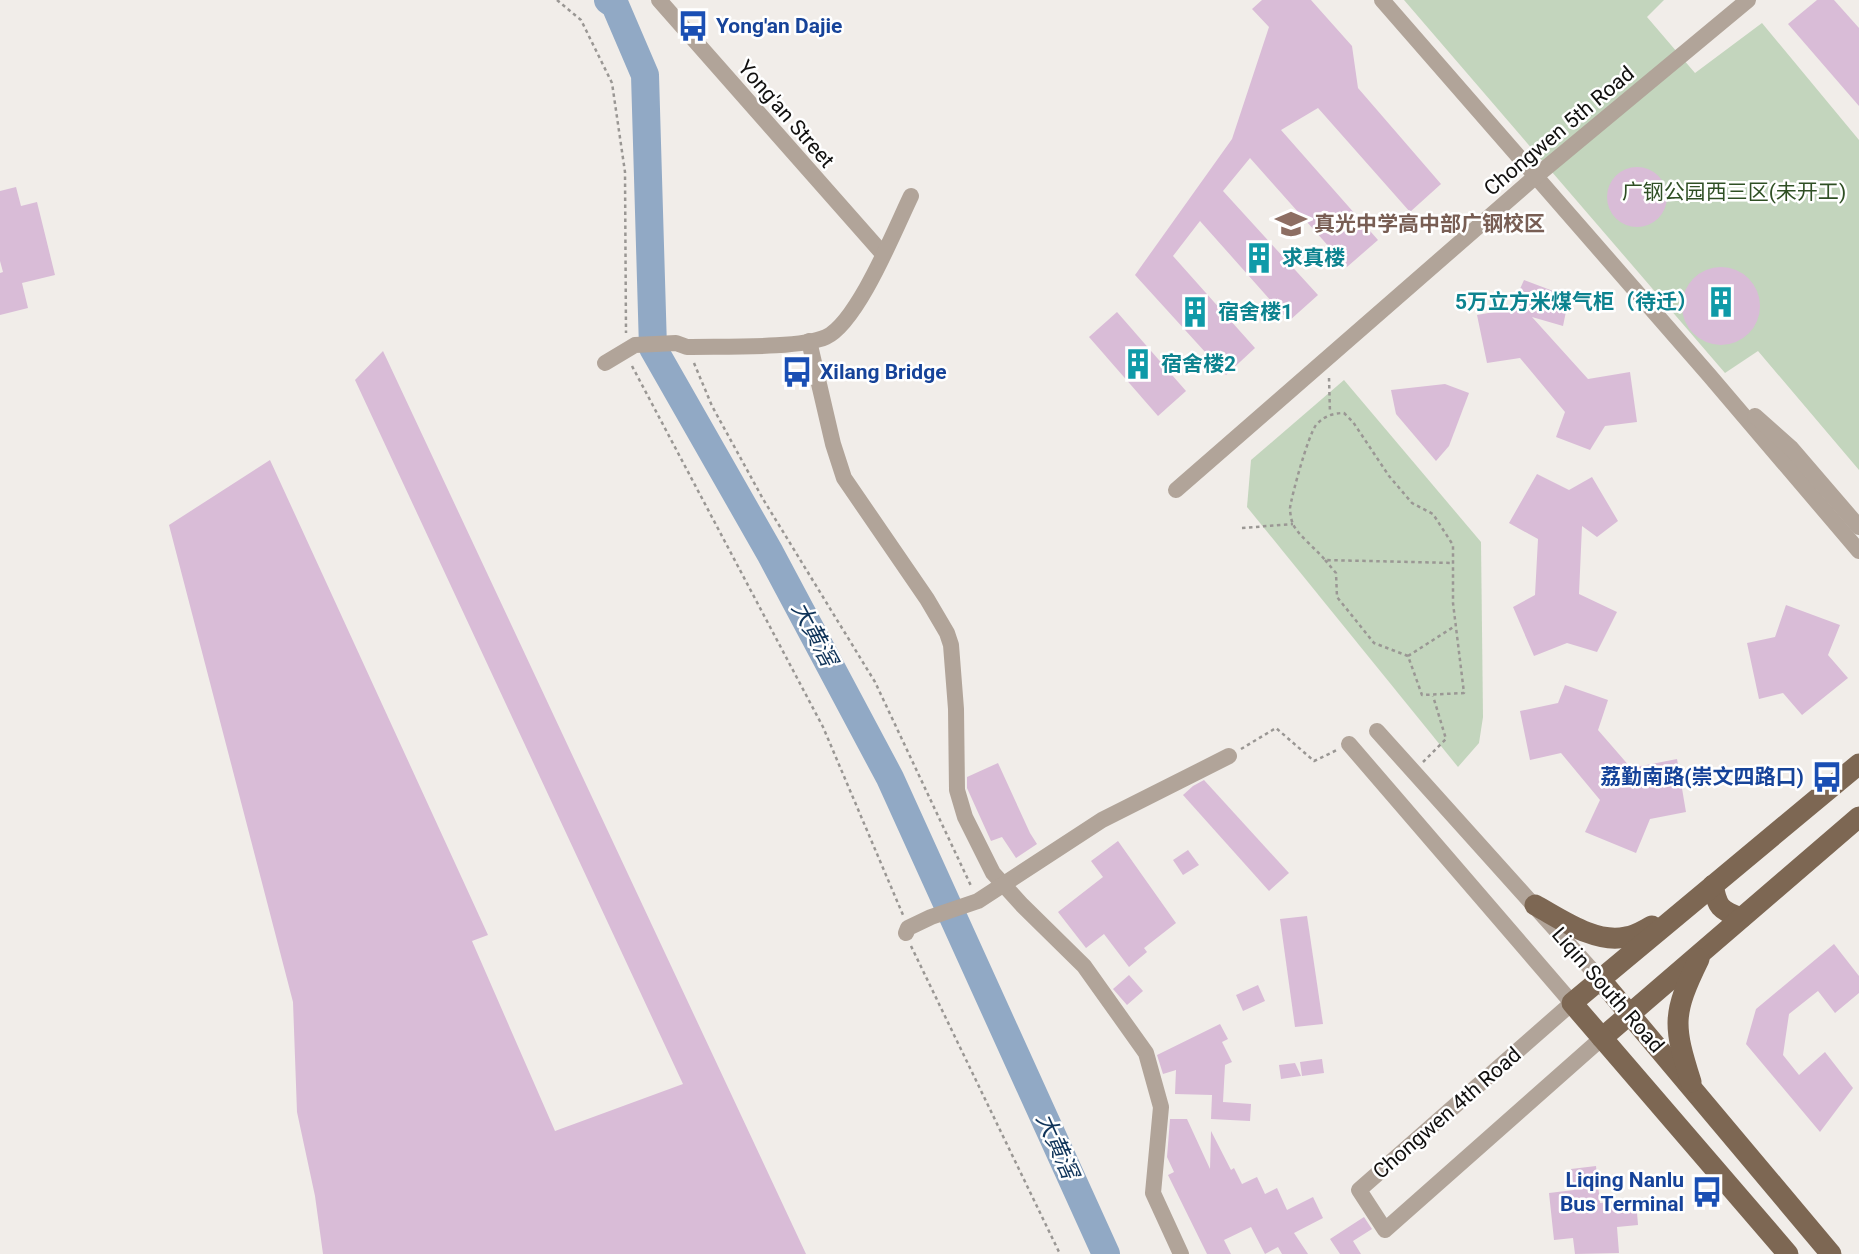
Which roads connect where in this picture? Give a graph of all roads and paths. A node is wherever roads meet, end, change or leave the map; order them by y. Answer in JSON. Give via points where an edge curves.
{"nodes":[{"id":1,"x":557,"y":0,"type":"edge"},
{"id":2,"x":659,"y":0,"type":"edge"},
{"id":3,"x":1382,"y":0,"type":"edge"},
{"id":4,"x":1748,"y":0,"type":"edge"},
{"id":5,"x":1535,"y":177,"type":"junction"},
{"id":6,"x":911,"y":196,"type":"dead end"},
{"id":7,"x":883,"y":254,"type":"junction"},
{"id":8,"x":809,"y":341,"type":"junction"},
{"id":9,"x":681,"y":345,"type":"junction"},
{"id":10,"x":630,"y":349,"type":"junction"},
{"id":11,"x":605,"y":363,"type":"dead end"},
{"id":12,"x":1709,"y":375,"type":"junction"},
{"id":13,"x":1329,"y":377,"type":"dead end"},
{"id":14,"x":1331,"y":413,"type":"junction"},
{"id":15,"x":1176,"y":490,"type":"dead end"},
{"id":16,"x":1293,"y":524,"type":"junction"},
{"id":17,"x":1859,"y":527,"type":"edge"},
{"id":18,"x":1242,"y":528,"type":"dead end"},
{"id":19,"x":1859,"y":551,"type":"edge"},
{"id":20,"x":1325,"y":560,"type":"junction"},
{"id":21,"x":1453,"y":563,"type":"junction"},
{"id":22,"x":1455,"y":626,"type":"junction"},
{"id":23,"x":1408,"y":656,"type":"junction"},
{"id":24,"x":1433,"y":696,"type":"junction"},
{"id":25,"x":1377,"y":731,"type":"dead end"},
{"id":26,"x":1349,"y":744,"type":"joint"},
{"id":27,"x":1229,"y":756,"type":"joint"},
{"id":28,"x":1859,"y":764,"type":"edge"},
{"id":29,"x":1412,"y":772,"type":"junction"},
{"id":30,"x":1859,"y":817,"type":"edge"},
{"id":31,"x":1003,"y":885,"type":"junction"},
{"id":32,"x":1713,"y":885,"type":"junction"},
{"id":33,"x":978,"y":901,"type":"junction"},
{"id":34,"x":1535,"y":905,"type":"junction"},
{"id":35,"x":1676,"y":916,"type":"junction"},
{"id":36,"x":1741,"y":918,"type":"junction"},
{"id":37,"x":907,"y":931,"type":"junction"},
{"id":38,"x":1703,"y":950,"type":"junction"},
{"id":39,"x":1600,"y":979,"type":"junction"},
{"id":40,"x":1573,"y":1003,"type":"junction"},
{"id":41,"x":1630,"y":1013,"type":"junction"},
{"id":42,"x":1602,"y":1038,"type":"junction"},
{"id":43,"x":1695,"y":1094,"type":"junction"},
{"id":44,"x":1060,"y":1254,"type":"edge"},
{"id":45,"x":1181,"y":1254,"type":"edge"},
{"id":46,"x":1788,"y":1254,"type":"edge"},
{"id":47,"x":1831,"y":1254,"type":"edge"}],
"edges":[{"from":1,"to":10,"type":"path","via":[[581,20],[611,83],[625,172]]},
{"from":2,"to":7,"type":"street","name":"Yong'an Street"},
{"from":3,"to":5,"type":"street"},
{"from":4,"to":5,"type":"street","name":"Chongwen 5th Road"},
{"from":5,"to":12,"type":"street"},
{"from":5,"to":15,"type":"street","name":"Chongwen 5th Road"},
{"from":6,"to":7,"type":"street"},
{"from":7,"to":8,"type":"street","via":[[841,325],[823,338]]},
{"from":8,"to":9,"type":"street"},
{"from":8,"to":31,"type":"street","via":[[844,478],[947,633],[953,668],[959,802]]},
{"from":9,"to":10,"type":"street"},
{"from":9,"to":33,"type":"path","via":[[763,499],[875,682]]},
{"from":10,"to":11,"type":"street"},
{"from":10,"to":37,"type":"path","via":[[823,727]]},
{"from":12,"to":17,"type":"street","via":[[1791,448]]},
{"from":12,"to":19,"type":"street"},
{"from":13,"to":14,"type":"path"},
{"from":14,"to":16,"type":"path","via":[[1315,426],[1308,445],[1290,510]]},
{"from":14,"to":21,"type":"path","via":[[1344,413],[1389,476],[1412,502],[1433,514],[1453,545]]},
{"from":16,"to":18,"type":"path"},
{"from":16,"to":20,"type":"path"},
{"from":20,"to":21,"type":"path"},
{"from":20,"to":23,"type":"path","via":[[1336,573],[1337,597],[1374,643]]},
{"from":21,"to":22,"type":"path"},
{"from":22,"to":23,"type":"path"},
{"from":22,"to":24,"type":"path","via":[[1464,693]]},
{"from":23,"to":24,"type":"path","via":[[1422,695]]},
{"from":24,"to":29,"type":"path","via":[[1446,739]]},
{"from":25,"to":29,"type":"street","name":"Liqin South Road"},
{"from":26,"to":27,"type":"path","via":[[1314,761],[1276,728]]},
{"from":26,"to":40,"type":"street","name":"Liqin South Road"},
{"from":27,"to":31,"type":"street","via":[[1102,820]]},
{"from":28,"to":32,"type":"main road","name":"Chongwen 4th Road"},
{"from":29,"to":34,"type":"street","name":"Liqin South Road"},
{"from":30,"to":36,"type":"main road","name":"Chongwen 4th Road"},
{"from":31,"to":33,"type":"street"},
{"from":31,"to":45,"type":"street","via":[[1084,966],[1146,1052],[1161,1107],[1153,1193]]},
{"from":32,"to":35,"type":"main road","name":"Chongwen 4th Road"},
{"from":32,"to":36,"type":"main road","via":[[1716,902],[1724,912]]},
{"from":33,"to":37,"type":"street","via":[[931,917]]},
{"from":34,"to":35,"type":"main road","via":[[1606,937],[1626,937]]},
{"from":34,"to":39,"type":"street","name":"Liqin South Road"},
{"from":35,"to":39,"type":"main road","name":"Chongwen 4th Road"},
{"from":36,"to":38,"type":"main road","name":"Chongwen 4th Road"},
{"from":37,"to":44,"type":"path"},
{"from":38,"to":41,"type":"main road","name":"Chongwen 4th Road"},
{"from":38,"to":43,"type":"main road","via":[[1683,992],[1677,1018],[1678,1041]]},
{"from":39,"to":40,"type":"main road","name":"Chongwen 4th Road"},
{"from":39,"to":41,"type":"main road","name":"Liqin South Road"},
{"from":40,"to":42,"type":"main road","name":"Liqin South Road"},
{"from":40,"to":42,"type":"street","name":"Chongwen 4th Road","via":[[1359,1190],[1385,1230]]},
{"from":41,"to":42,"type":"main road","name":"Chongwen 4th Road"},
{"from":41,"to":43,"type":"main road","name":"Liqin South Road"},
{"from":42,"to":46,"type":"main road","name":"Liqin South Road"},
{"from":43,"to":47,"type":"main road","name":"Liqin South Road"}]}
